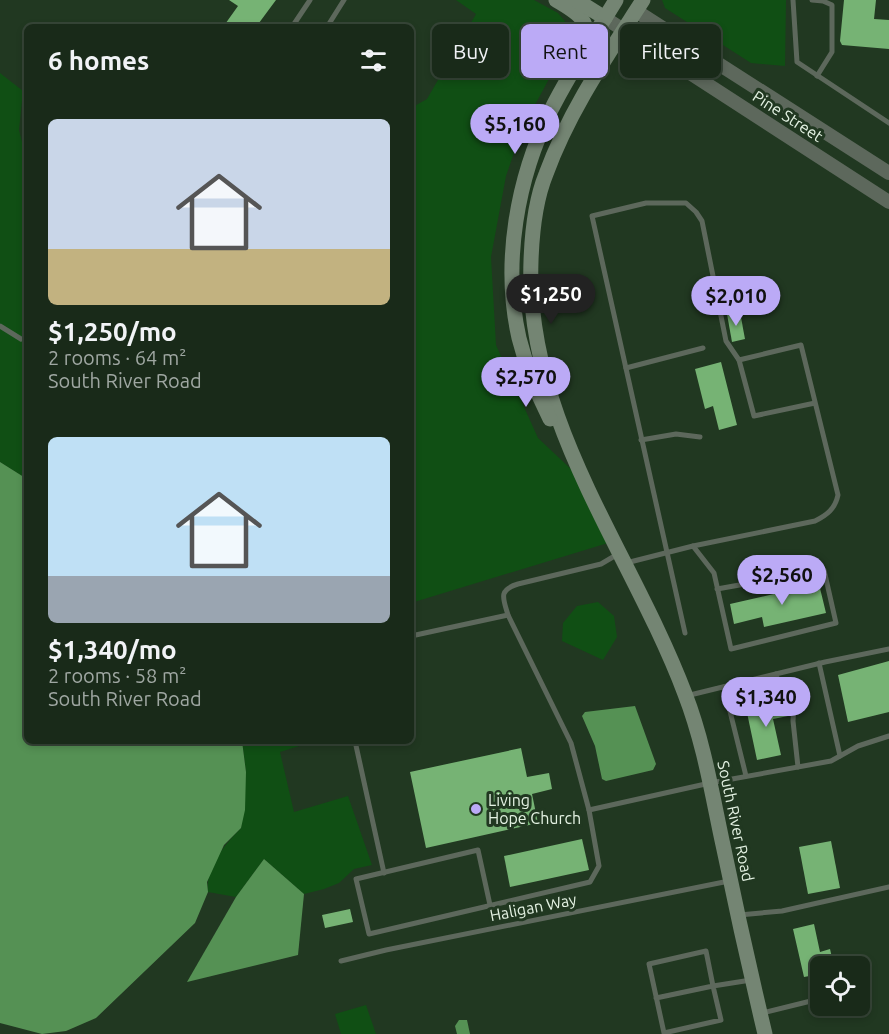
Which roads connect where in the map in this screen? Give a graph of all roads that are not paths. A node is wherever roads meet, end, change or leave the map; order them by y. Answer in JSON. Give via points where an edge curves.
{"nodes":[{"id":1,"x":310,"y":0,"type":"edge"},
{"id":2,"x":344,"y":0,"type":"edge"},
{"id":3,"x":556,"y":0,"type":"edge"},
{"id":4,"x":576,"y":0,"type":"edge"},
{"id":5,"x":617,"y":0,"type":"edge"},
{"id":6,"x":793,"y":0,"type":"edge"},
{"id":7,"x":812,"y":0,"type":"edge"},
{"id":8,"x":639,"y":6,"type":"edge"},
{"id":9,"x":605,"y":18,"type":"junction"},
{"id":10,"x":294,"y":24,"type":"edge"},
{"id":11,"x":329,"y":24,"type":"edge"},
{"id":12,"x":585,"y":24,"type":"edge"},
{"id":13,"x":601,"y":24,"type":"edge"},
{"id":14,"x":628,"y":24,"type":"edge"},
{"id":15,"x":620,"y":27,"type":"edge"},
{"id":16,"x":620,"y":36,"type":"edge"},
{"id":17,"x":817,"y":76,"type":"junction"},
{"id":18,"x":569,"y":78,"type":"edge"},
{"id":19,"x":698,"y":78,"type":"edge"},
{"id":20,"x":889,"y":123,"type":"edge"},
{"id":21,"x":889,"y":173,"type":"edge"},
{"id":22,"x":889,"y":202,"type":"edge"},
{"id":23,"x":0,"y":326,"type":"edge"},
{"id":24,"x":21,"y":339,"type":"dead end"},
{"id":25,"x":703,"y":348,"type":"dead end"},
{"id":26,"x":739,"y":360,"type":"junction"},
{"id":27,"x":626,"y":368,"type":"junction"},
{"id":28,"x":816,"y":403,"type":"junction"},
{"id":29,"x":700,"y":437,"type":"dead end"},
{"id":30,"x":641,"y":440,"type":"junction"},
{"id":31,"x":574,"y":460,"type":"junction"},
{"id":32,"x":693,"y":546,"type":"junction"},
{"id":33,"x":667,"y":553,"type":"junction"},
{"id":34,"x":622,"y":558,"type":"junction"},
{"id":35,"x":717,"y":589,"type":"junction"},
{"id":36,"x":507,"y":615,"type":"junction"},
{"id":37,"x":685,"y":633,"type":"dead end"},
{"id":38,"x":414,"y":635,"type":"edge"},
{"id":39,"x":889,"y":649,"type":"edge"},
{"id":40,"x":819,"y":663,"type":"junction"},
{"id":41,"x":776,"y":674,"type":"junction"},
{"id":42,"x":724,"y":687,"type":"junction"},
{"id":43,"x":686,"y":696,"type":"junction"},
{"id":44,"x":889,"y":736,"type":"edge"},
{"id":45,"x":356,"y":744,"type":"edge"},
{"id":46,"x":840,"y":756,"type":"junction"},
{"id":47,"x":798,"y":767,"type":"junction"},
{"id":48,"x":746,"y":776,"type":"junction"},
{"id":49,"x":710,"y":783,"type":"junction"},
{"id":50,"x":589,"y":810,"type":"junction"},
{"id":51,"x":384,"y":873,"type":"junction"},
{"id":52,"x":730,"y":880,"type":"junction"},
{"id":53,"x":889,"y":887,"type":"edge"},
{"id":54,"x":490,"y":905,"type":"junction"},
{"id":55,"x":738,"y":916,"type":"junction"},
{"id":56,"x":341,"y":961,"type":"dead end"},
{"id":57,"x":752,"y":980,"type":"junction"},
{"id":58,"x":713,"y":986,"type":"junction"},
{"id":59,"x":656,"y":998,"type":"junction"},
{"id":60,"x":810,"y":1001,"type":"edge"},
{"id":61,"x":760,"y":1014,"type":"junction"},
{"id":62,"x":765,"y":1034,"type":"edge"}],
"edges":[{"from":1,"to":10,"type":"lane"},
{"from":2,"to":11,"type":"lane"},
{"from":3,"to":12,"type":"main road"},
{"from":4,"to":9,"type":"main road","name":"Pine Street"},
{"from":5,"to":8,"type":"main road","name":"Pine Street"},
{"from":5,"to":9,"type":"main road","name":"South River Road"},
{"from":6,"to":17,"type":"lane","via":[[797,62]]},
{"from":7,"to":17,"type":"lane","via":[[832,5],[832,52]]},
{"from":8,"to":14,"type":"main road","name":"South River Road"},
{"from":8,"to":21,"type":"street","name":"Pine Street"},
{"from":9,"to":13,"type":"main road","name":"South River Road"},
{"from":9,"to":15,"type":"street","name":"Pine Street"},
{"from":16,"to":31,"type":"main road","name":"South River Road","via":[[559,141],[545,175],[532,232],[530,283],[535,337],[550,395]]},
{"from":17,"to":20,"type":"lane"},
{"from":18,"to":31,"type":"main road","name":"South River Road","via":[[550,111],[530,160],[516,224],[512,273],[519,337],[534,386]]},
{"from":19,"to":22,"type":"street","name":"Pine Street"},
{"from":23,"to":24,"type":"lane"},
{"from":25,"to":27,"type":"lane"},
{"from":26,"to":27,"type":"lane","via":[[726,341],[702,221],[687,203],[646,203],[592,216]]},
{"from":26,"to":28,"type":"lane","via":[[754,416]]},
{"from":26,"to":28,"type":"lane","via":[[801,345]]},
{"from":27,"to":30,"type":"lane"},
{"from":28,"to":32,"type":"lane","via":[[838,495],[828,514],[815,521]]},
{"from":29,"to":30,"type":"lane","via":[[676,434]]},
{"from":30,"to":33,"type":"lane"},
{"from":31,"to":34,"type":"main road","name":"South River Road"},
{"from":32,"to":33,"type":"lane"},
{"from":32,"to":35,"type":"lane","via":[[714,573]]},
{"from":33,"to":34,"type":"lane"},
{"from":33,"to":37,"type":"lane"},
{"from":34,"to":36,"type":"lane","via":[[507,588]]},
{"from":34,"to":43,"type":"main road","name":"South River Road"},
{"from":35,"to":35,"type":"lane","via":[[730,650],[836,623],[824,570]]},
{"from":36,"to":38,"type":"lane"},
{"from":36,"to":50,"type":"lane","via":[[571,743]]},
{"from":39,"to":40,"type":"lane"},
{"from":40,"to":41,"type":"lane"},
{"from":40,"to":46,"type":"lane"},
{"from":41,"to":42,"type":"lane"},
{"from":41,"to":47,"type":"lane","via":[[781,692],[794,704],[792,721]]},
{"from":42,"to":43,"type":"lane"},
{"from":42,"to":48,"type":"lane"},
{"from":43,"to":49,"type":"main road","name":"South River Road"},
{"from":44,"to":46,"type":"lane"},
{"from":45,"to":51,"type":"lane"},
{"from":46,"to":47,"type":"lane"},
{"from":47,"to":48,"type":"lane"},
{"from":48,"to":49,"type":"lane"},
{"from":49,"to":50,"type":"lane"},
{"from":49,"to":52,"type":"main road","name":"South River Road"},
{"from":50,"to":54,"type":"lane","via":[[599,866],[590,882]]},
{"from":51,"to":54,"type":"lane","via":[[478,850]]},
{"from":51,"to":54,"type":"lane","via":[[356,879],[369,934]]},
{"from":52,"to":55,"type":"main road","name":"South River Road"},
{"from":52,"to":56,"type":"lane","name":"Haligan Way"},
{"from":53,"to":55,"type":"lane"},
{"from":55,"to":57,"type":"main road","name":"South River Road"},
{"from":57,"to":58,"type":"lane"},
{"from":57,"to":61,"type":"main road","name":"South River Road"},
{"from":58,"to":59,"type":"lane"},
{"from":58,"to":59,"type":"lane","via":[[706,951],[649,964]]},
{"from":58,"to":59,"type":"lane","via":[[721,1020],[664,1033]]},
{"from":60,"to":61,"type":"lane"},
{"from":61,"to":62,"type":"main road","name":"South River Road"}]}
